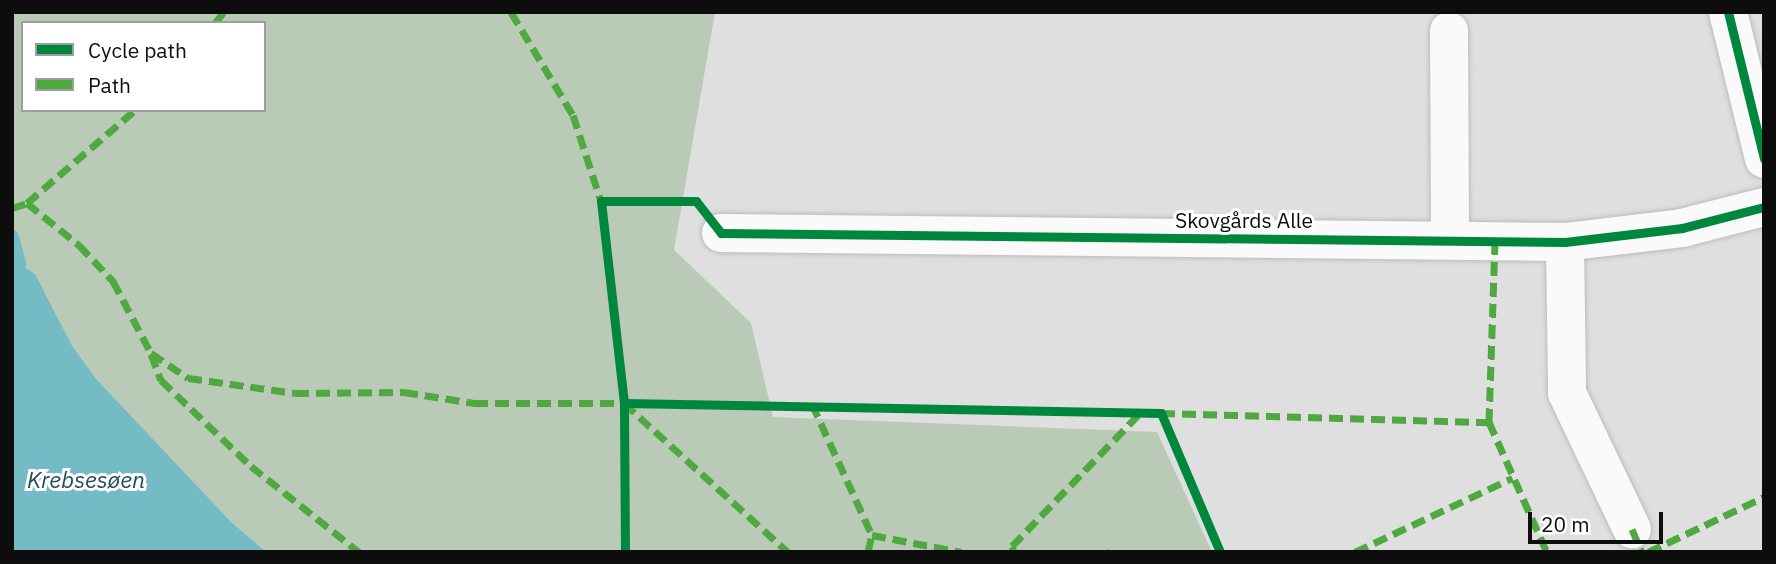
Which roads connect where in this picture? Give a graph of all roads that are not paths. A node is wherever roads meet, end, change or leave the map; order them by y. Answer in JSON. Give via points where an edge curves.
{"nodes":[{"id":1,"x":1728,"y":12,"type":"edge"},
{"id":2,"x":1449,"y":31,"type":"dead end"},
{"id":3,"x":1764,"y":159,"type":"edge"},
{"id":4,"x":1764,"y":207,"type":"edge"},
{"id":5,"x":721,"y":233,"type":"dead end"},
{"id":6,"x":1450,"y":239,"type":"junction"},
{"id":7,"x":1565,"y":242,"type":"junction"},
{"id":8,"x":1632,"y":529,"type":"dead end"}],
"edges":[{"from":1,"to":3,"type":"street"},
{"from":2,"to":6,"type":"street"},
{"from":4,"to":7,"type":"street","name":"Skovgårds Alle","via":[[1682,228]]},
{"from":5,"to":6,"type":"street","name":"Skovgårds Alle"},
{"from":6,"to":7,"type":"street","name":"Skovgårds Alle"},
{"from":7,"to":8,"type":"street","via":[[1567,393]]}]}
